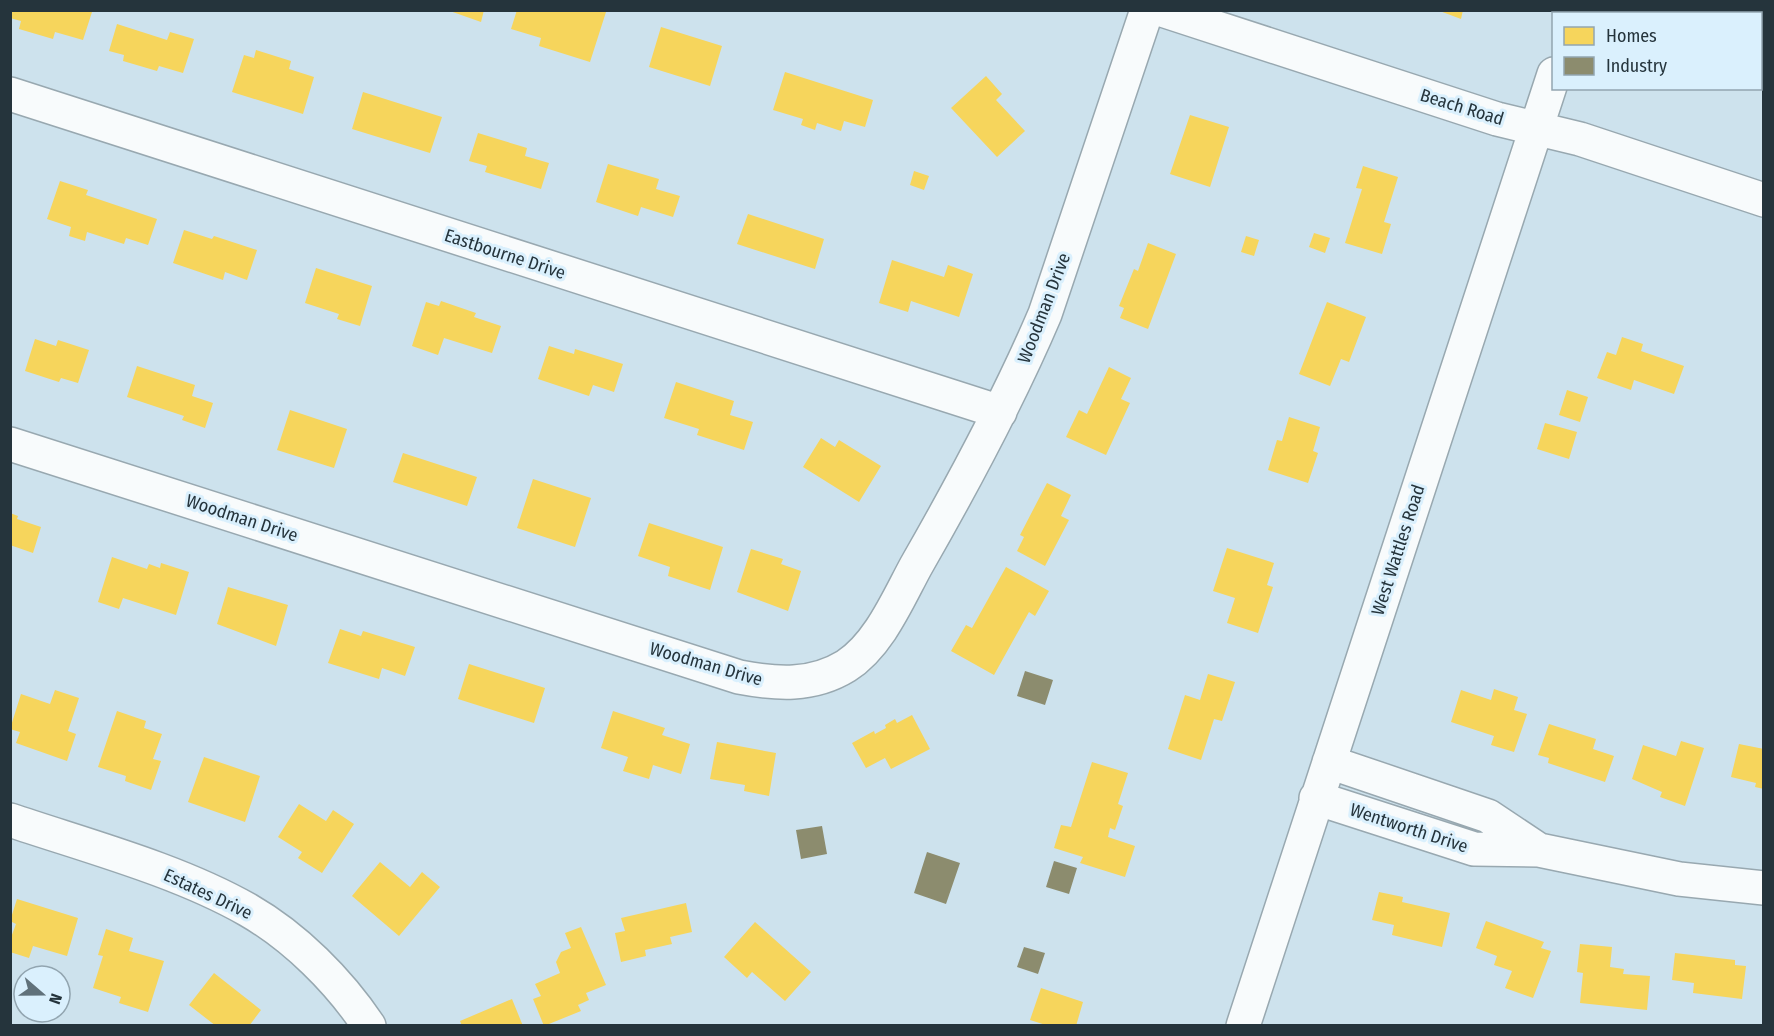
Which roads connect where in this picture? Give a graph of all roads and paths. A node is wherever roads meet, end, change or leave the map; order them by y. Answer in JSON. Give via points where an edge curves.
{"nodes":[{"id":1,"x":1147,"y":10,"type":"edge"},
{"id":2,"x":1162,"y":10,"type":"edge"},
{"id":3,"x":1552,"y":80,"type":"edge"},
{"id":4,"x":10,"y":94,"type":"edge"},
{"id":5,"x":1537,"y":128,"type":"junction"},
{"id":6,"x":1764,"y":200,"type":"edge"},
{"id":7,"x":1000,"y":412,"type":"junction"},
{"id":8,"x":10,"y":444,"type":"edge"},
{"id":9,"x":1329,"y":762,"type":"junction"},
{"id":10,"x":1316,"y":798,"type":"junction"},
{"id":11,"x":10,"y":820,"type":"edge"},
{"id":12,"x":1539,"y":850,"type":"junction"},
{"id":13,"x":1764,"y":888,"type":"edge"},
{"id":14,"x":369,"y":1026,"type":"edge"},
{"id":15,"x":1243,"y":1026,"type":"edge"}],
"edges":[{"from":1,"to":7,"type":"street","name":"Woodman Drive","via":[[1045,314]]},
{"from":2,"to":5,"type":"street","name":"Beach Road"},
{"from":3,"to":5,"type":"street","name":"West Wattles Road"},
{"from":4,"to":7,"type":"street","name":"Eastbourne Drive"},
{"from":5,"to":6,"type":"street","name":"Beach Road"},
{"from":5,"to":9,"type":"street","name":"West Wattles Road"},
{"from":7,"to":8,"type":"street","name":"Woodman Drive","via":[[885,622],[866,649],[847,666],[797,684],[740,677]]},
{"from":9,"to":10,"type":"street","name":"West Wattles Road"},
{"from":9,"to":12,"type":"street","name":"Wentworth Drive","via":[[1488,816]]},
{"from":10,"to":12,"type":"street","name":"Wentworth Drive","via":[[1474,849]]},
{"from":10,"to":15,"type":"street","name":"West Wattles Road"},
{"from":11,"to":14,"type":"street","name":"Estates Drive","via":[[185,881],[250,911],[339,986]]},
{"from":12,"to":13,"type":"street","name":"Wentworth Drive","via":[[1679,879]]}]}
